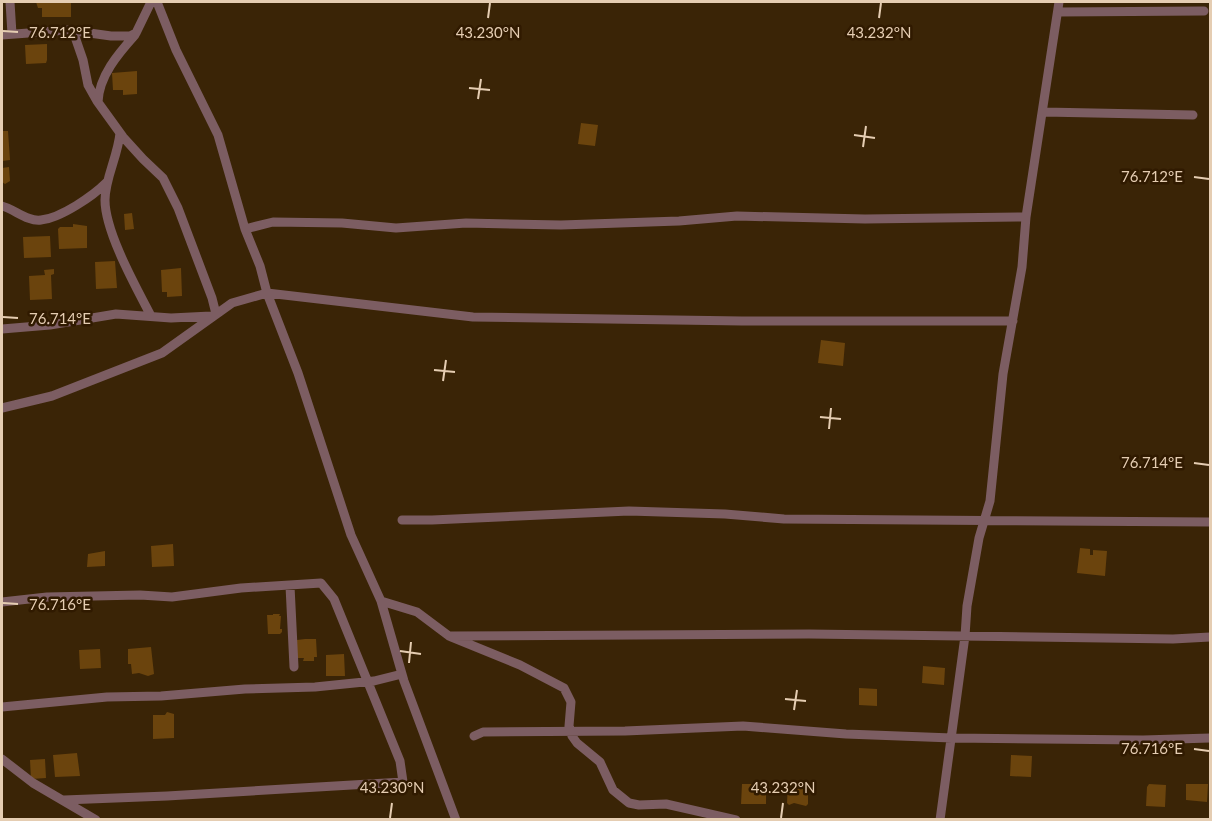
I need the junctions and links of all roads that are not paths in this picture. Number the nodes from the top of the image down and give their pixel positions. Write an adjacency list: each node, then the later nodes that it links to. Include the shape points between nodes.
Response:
1 (10, 2): 8 (street)
2 (151, 2): 7 (street)
3 (157, 2): 17 (street, via 218,135)
4 (1058, 7): 5 (street); 11 (street)
5 (1204, 11)
6 (73, 31): 7 (street, via 111,36); 8 (street); 10 (street, via 88,85)
7 (136, 33): 10 (street, via 101,82)
8 (12, 34): 9 (street)
9 (2, 35)
10 (98, 102): 13 (street)
11 (1044, 112): 12 (street); 16 (street)
12 (1193, 115)
13 (120, 133): 14 (street); 19 (street, via 163,177 212,298)
14 (107, 182): 15 (street, via 93,196 41,221); 20 (street, via 105,202 110,229)
15 (2, 206)
16 (1026, 217): 17 (street, via 737,216 396,228 273,222); 21 (street)
17 (245, 229): 18 (street)
18 (267, 293): 19 (street, via 232,303); 21 (street, via 473,317); 28 (street, via 298,373 351,535)
19 (215, 315): 20 (street); 23 (street, via 162,353 52,396)
20 (151, 316): 22 (street, via 116,314)
21 (1013, 321): 25 (street)
22 (2, 329)
23 (2, 408)
24 (402, 520): 25 (street, via 629,511 784,519)
25 (985, 521): 26 (street); 31 (street, via 967,606)
26 (1210, 522)
27 (290, 586): 29 (street, via 171,597 47,597); 33 (street); 35 (street, via 321,583 334,599)
28 (381, 601): 30 (street, via 417,612); 34 (street)
29 (2, 602)
30 (449, 636): 31 (street); 37 (street, via 564,688 572,702)
31 (965, 636): 32 (street); 39 (street)
32 (1210, 637)
33 (294, 667)
34 (402, 674): 35 (street); 44 (street)
35 (368, 682): 36 (street); 42 (street, via 400,761 403,782)
36 (2, 707)
37 (571, 732): 38 (street, via 483,732); 39 (street, via 743,726); 45 (street, via 577,743 600,762 613,790 629,802 666,804)
38 (474, 736)
39 (952, 738): 40 (street); 46 (street)
40 (1210, 738)
41 (2, 759): 42 (street)
42 (64, 800): 43 (street)
43 (96, 819)
44 (456, 819)
45 (736, 819)
46 (940, 819)

